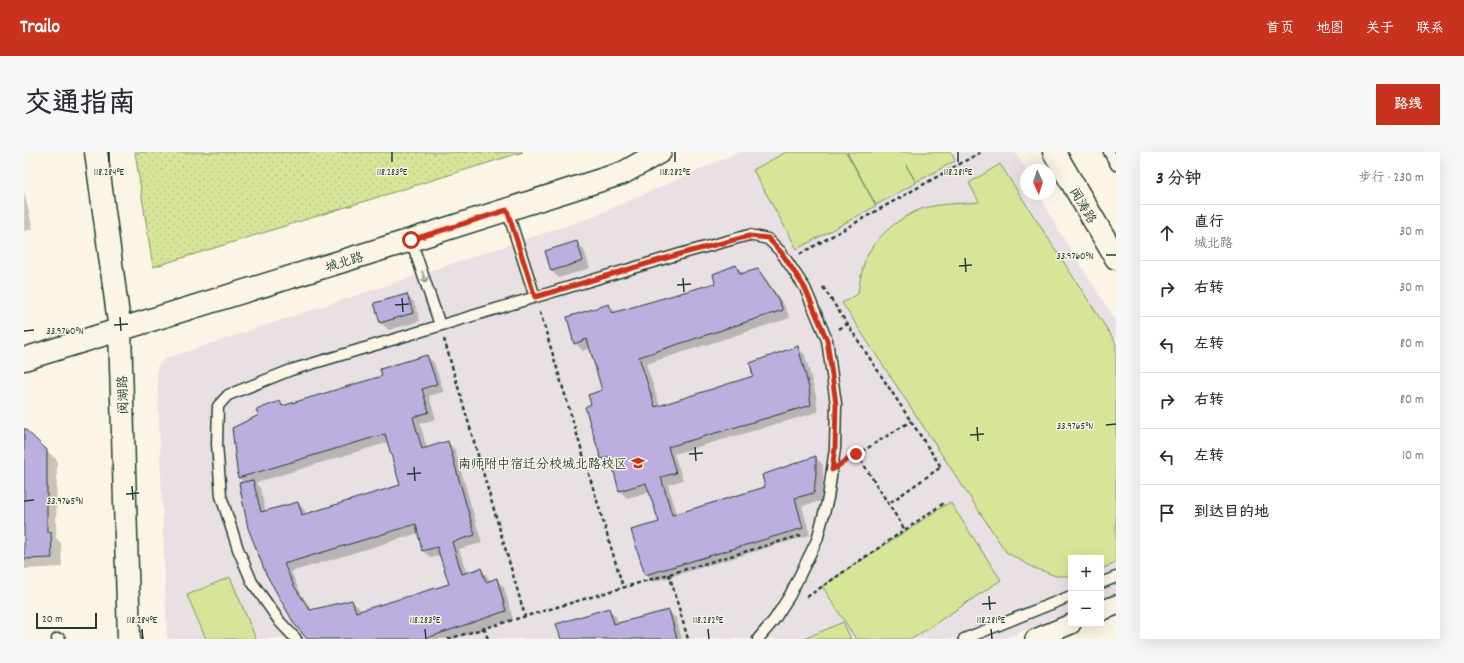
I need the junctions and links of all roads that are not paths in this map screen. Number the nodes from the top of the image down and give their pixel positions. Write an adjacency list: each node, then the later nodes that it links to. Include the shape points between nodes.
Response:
1 (96, 152): 11 (street, 阅湖路)
2 (660, 152): 6 (street, 城北路, via 623,173)
3 (1054, 152): 8 (street, 闻涛路)
4 (1109, 152): 5 (lane)
5 (1116, 166)
6 (507, 210): 7 (street, 城北路); 9 (lane)
7 (411, 240): 10 (lane, one-way to 10); 11 (street, 城北路)
8 (1116, 258)
9 (535, 297): 10 (lane); 23 (lane, via 749,236 768,238 781,252 805,288 827,340 836,404 835,448 828,498 817,540 790,595)
10 (440, 325): 22 (lane, via 291,370 228,395 218,406 216,444 221,496 238,549 252,582 280,622)
11 (120, 330): 12 (street, 城北路); 21 (street, 阅湖路)
12 (24, 359)
13 (1116, 577): 14 (lane)
14 (1104, 582)
15 (1068, 597): 24 (lane)
16 (1116, 605): 17 (street)
17 (1104, 610)
18 (1068, 625): 25 (street)
19 (57, 639): 20 (lane)
20 (60, 639)
21 (129, 639)
22 (296, 639)
23 (758, 639)
24 (964, 639)
25 (1035, 639)

